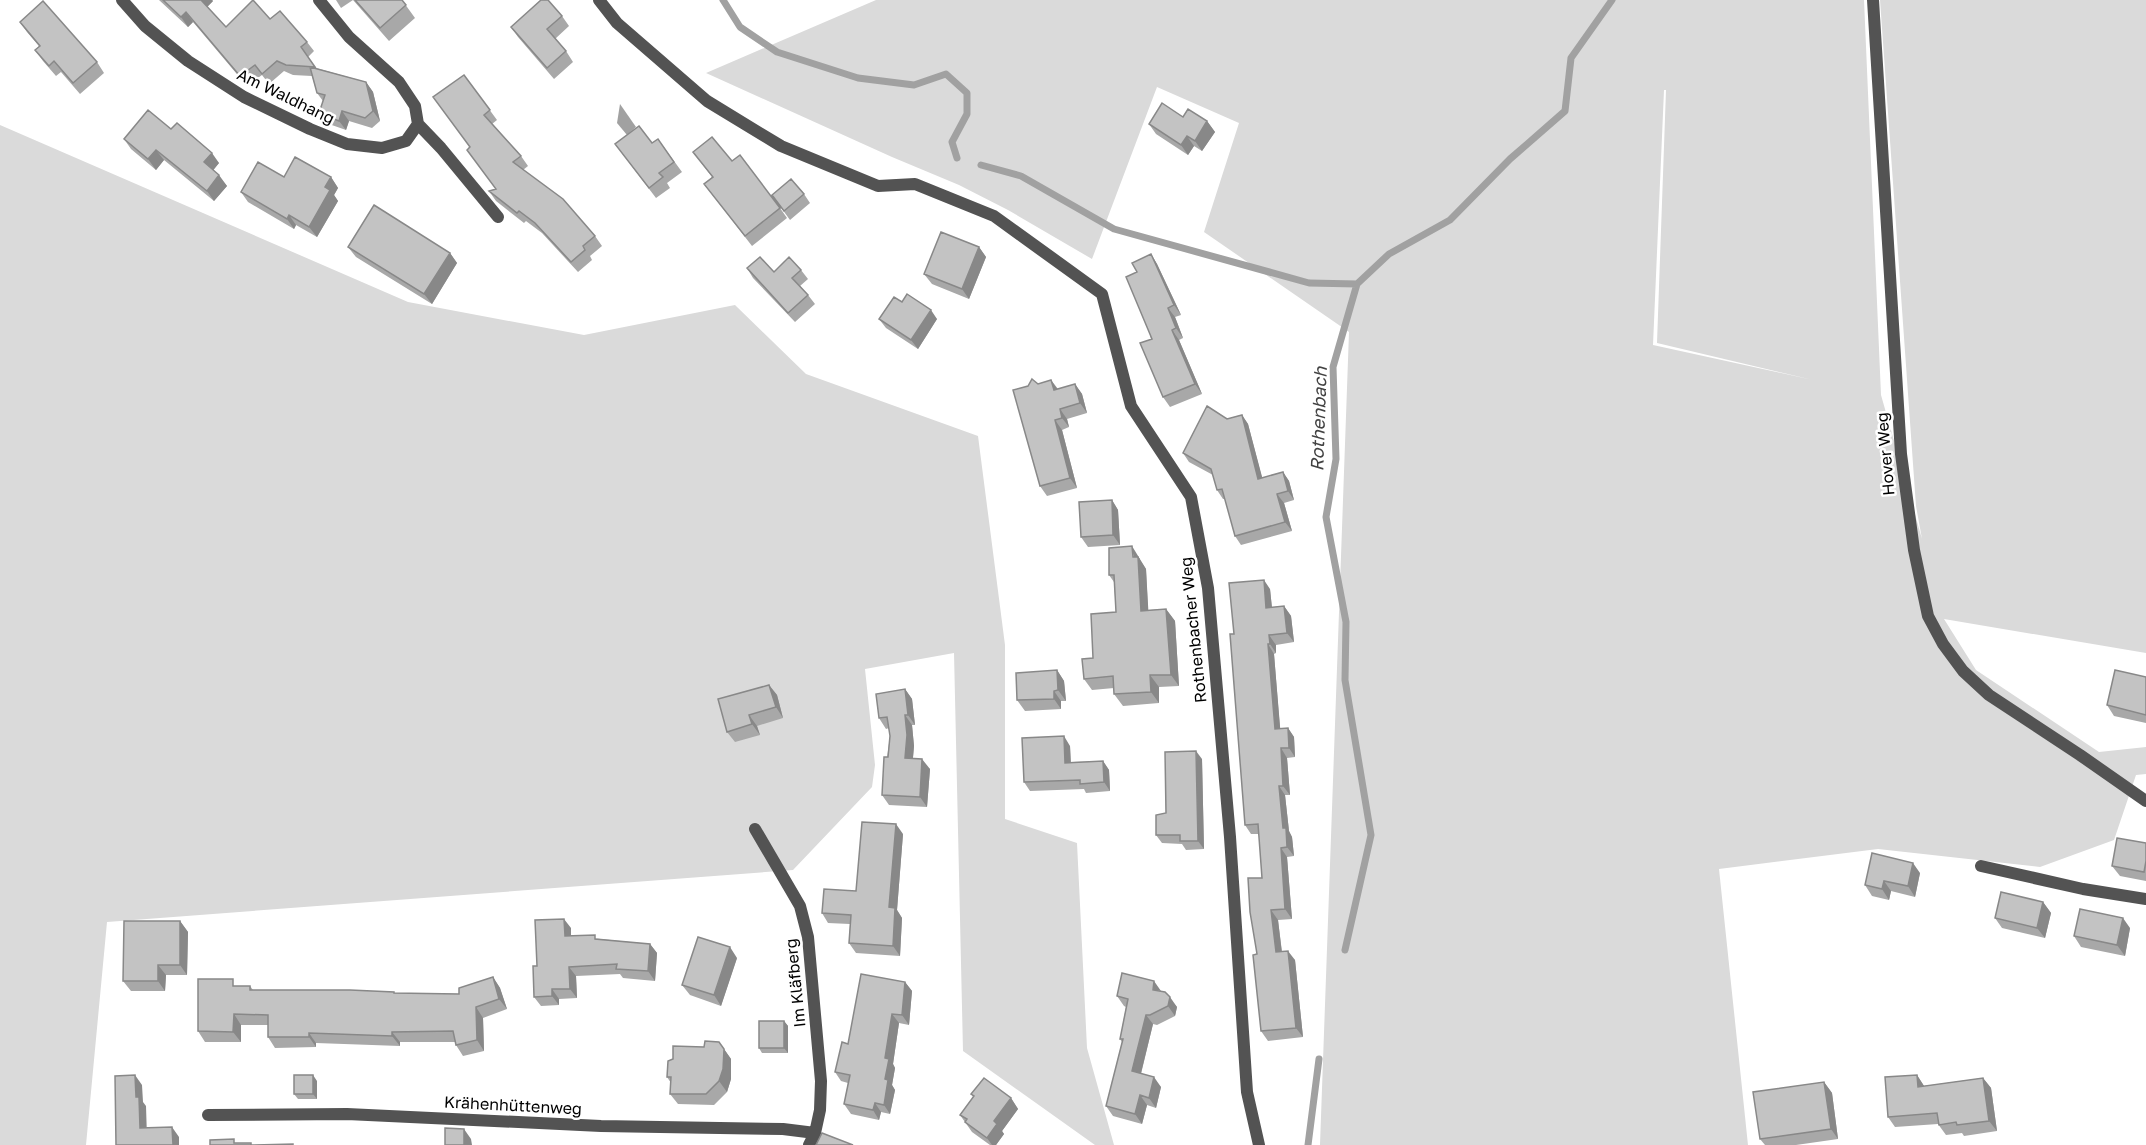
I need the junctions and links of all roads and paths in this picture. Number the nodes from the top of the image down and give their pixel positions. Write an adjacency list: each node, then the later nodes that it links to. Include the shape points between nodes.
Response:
1 (122, 0): 5 (street, Am Waldhang, via 145,26 188,61 243,97 310,129 347,144 382,148 406,141)
2 (319, 0): 5 (street, via 349,37 399,82 415,106)
3 (599, 0): 14 (street, Rothenbacher Weg, via 617,23 707,101 781,146 878,186 915,184 994,216 1102,294 1131,406 1191,497 1208,588 1247,1092)
4 (1874, 0): 7 (street, Hover Weg, via 1901,454 1928,616 1963,672 1989,695)
5 (418, 124): 6 (street)
6 (498, 217)
7 (2145, 799)
8 (755, 829): 12 (street, Im Kläfberg, via 801,906 808,937 821,1081)
9 (1982, 866): 10 (street)
10 (2146, 899)
11 (208, 1115): 12 (street, Krähenhüttenweg, via 347,1114)
12 (815, 1133): 13 (street, Im Kläfberg)
13 (809, 1145)
14 (1259, 1145)

